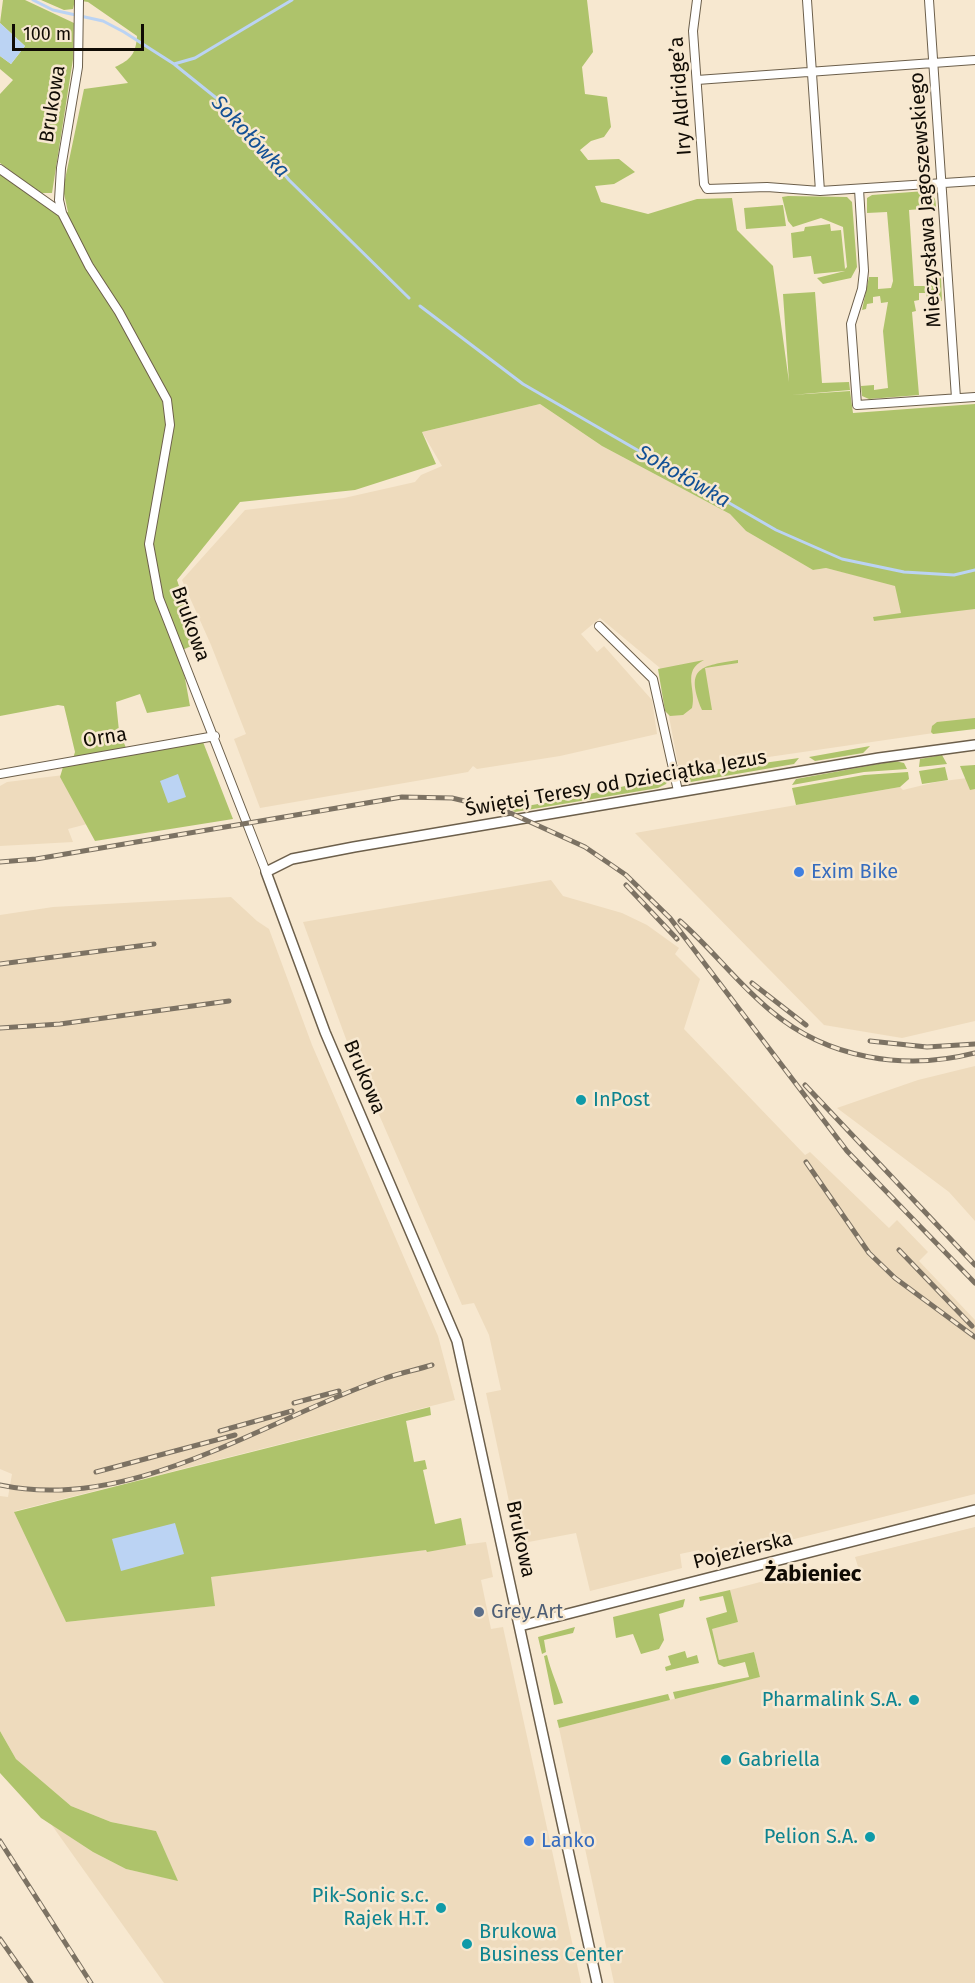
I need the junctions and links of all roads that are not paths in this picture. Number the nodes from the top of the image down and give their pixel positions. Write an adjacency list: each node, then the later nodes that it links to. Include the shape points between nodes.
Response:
1 (697, 0): 8 (street, Iry Aldridge’a, via 693,24)
2 (807, 0): 7 (street)
3 (928, 0): 6 (street, Mieczysława Jagoszewskiego)
4 (79, 3): 14 (street, Brukowa, via 78,67 59,184)
5 (975, 60): 6 (street)
6 (933, 63): 7 (street); 11 (street, Mieczysława Jagoszewskiego)
7 (812, 72): 8 (street); 13 (street)
8 (697, 80): 13 (street, Iry Aldridge’a, via 707,189 767,187)
9 (0, 169): 14 (street, Brukowa)
10 (975, 181): 11 (street)
11 (940, 184): 12 (street); 16 (street, Mieczysława Jagoszewskiego)
12 (859, 189): 13 (street); 16 (street, via 864,271 851,324 857,405)
13 (820, 191)
14 (62, 213): 18 (street, Brukowa, via 169,407 170,424 149,544 159,598)
15 (975, 397): 16 (street)
16 (956, 398)
17 (599, 626): 21 (street, via 648,674 656,687)
18 (215, 736): 20 (street, Orna); 22 (street, Brukowa)
19 (975, 744): 21 (street, Świętej Teresy od Dzieciątka Jezus)
20 (0, 774)
21 (678, 792): 22 (street, Świętej Teresy od Dzieciątka Jezus, via 310,855)
22 (266, 872): 24 (street, Brukowa, via 326,1032 457,1341)
23 (975, 1510): 24 (street, Pojezierska)
24 (520, 1626): 25 (street, Brukowa)
25 (597, 1983)

